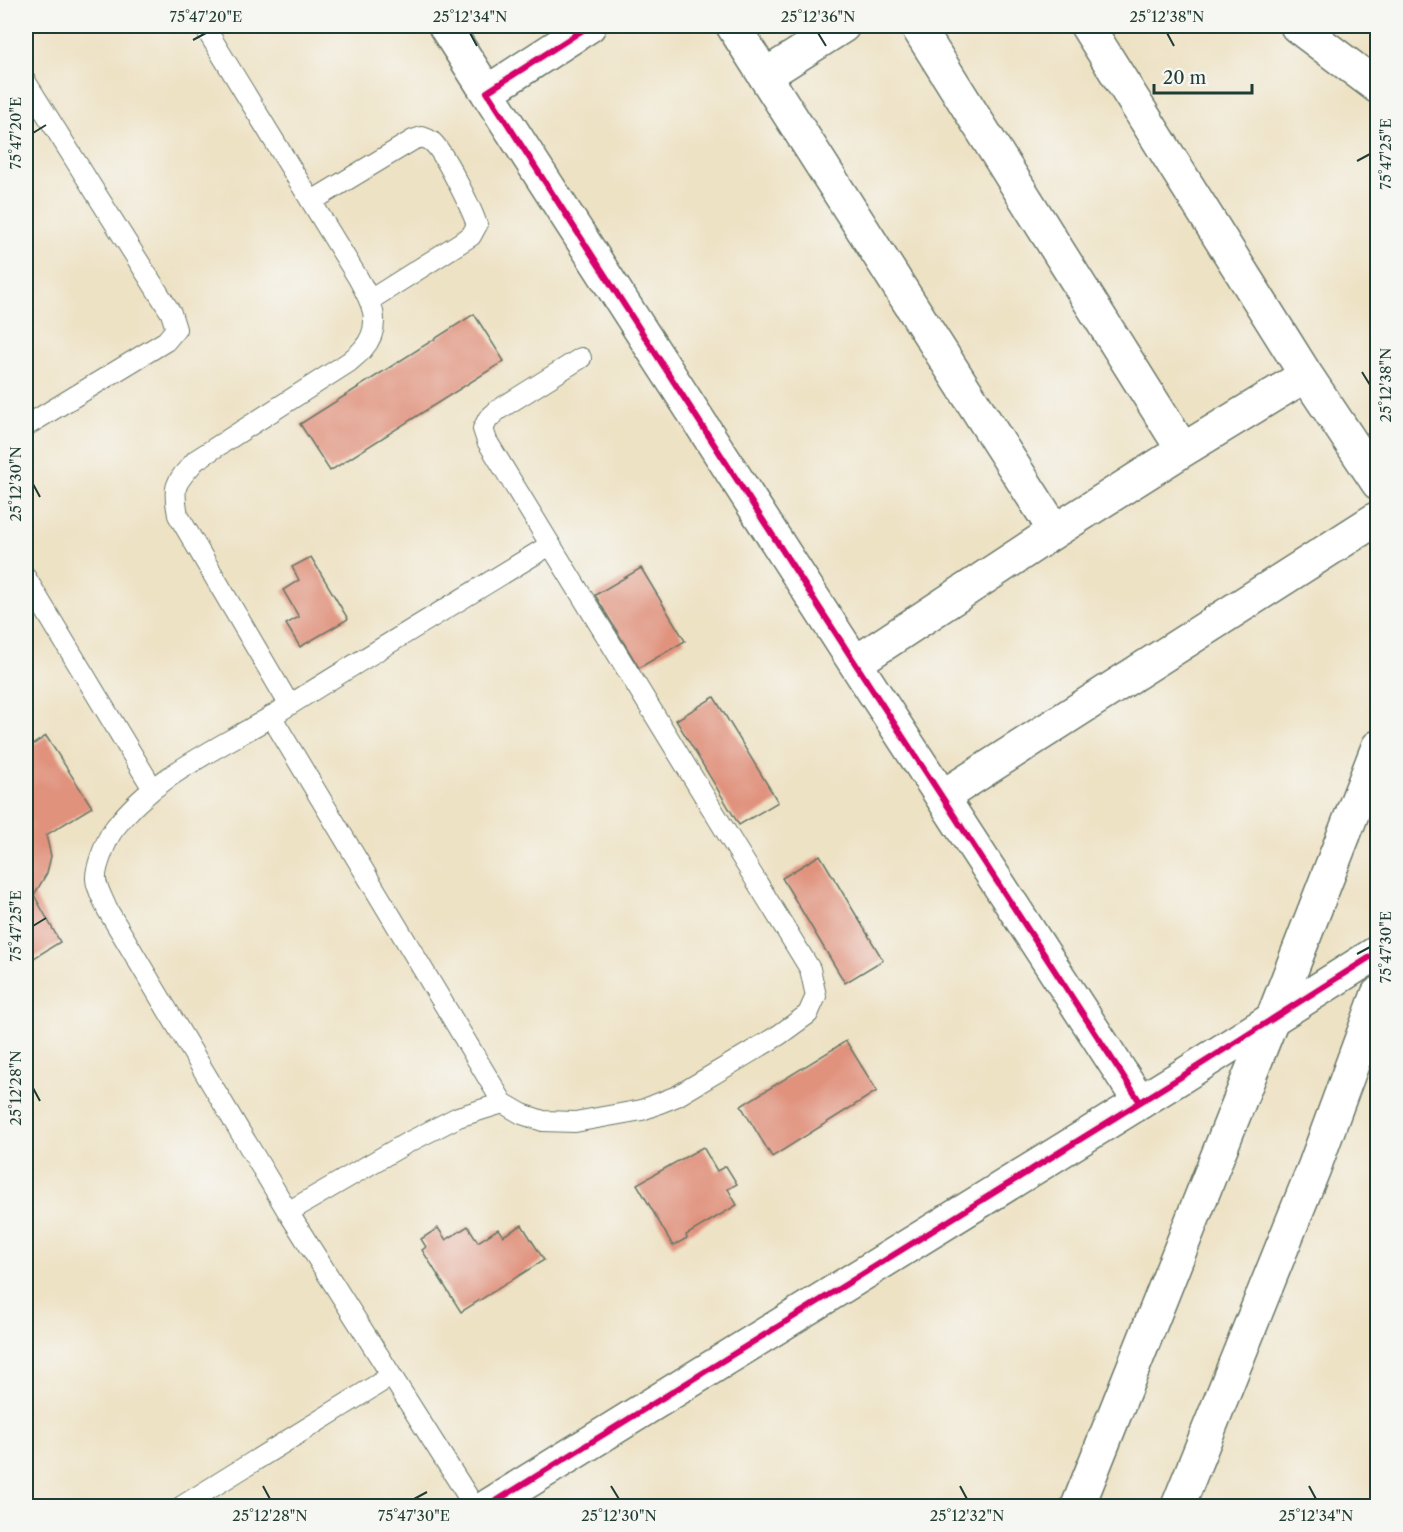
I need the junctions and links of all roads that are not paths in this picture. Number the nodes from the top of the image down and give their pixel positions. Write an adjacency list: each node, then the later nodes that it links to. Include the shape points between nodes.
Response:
1 (204, 26): 13 (lane)
2 (445, 26): 12 (street)
3 (589, 26): 12 (street)
4 (733, 26): 9 (street)
5 (843, 26): 9 (street)
6 (917, 26): 18 (street)
7 (1087, 26): 16 (street)
8 (1297, 26): 11 (street)
9 (766, 75): 21 (street)
10 (26, 82): 17 (lane, via 171,313 176,330 166,341)
11 (1377, 87)
12 (487, 92): 24 (street)
13 (312, 201): 14 (lane); 14 (lane, via 413,140 422,137 432,141 442,154 477,225 471,236)
14 (370, 300): 25 (lane, via 374,316 372,333 364,349 196,460 177,481 174,496 178,515)
15 (581, 358): 22 (lane, via 498,410 483,429)
16 (1306, 375): 18 (street); 19 (street)
17 (26, 426)
18 (1183, 450): 21 (street)
19 (1377, 483)
20 (1377, 518): 29 (street)
21 (1056, 531): 24 (street)
22 (550, 545): 25 (lane); 34 (lane, via 810,969 816,996 808,1014 779,1035 677,1096 642,1110 575,1122 543,1121)
23 (26, 578): 28 (lane)
24 (855, 663): 29 (street)
25 (289, 704): 26 (lane)
26 (271, 716): 28 (lane); 34 (lane)
27 (1377, 747): 32 (street)
28 (153, 789): 35 (lane, via 113,830 96,880 107,909)
29 (942, 797): 33 (street)
30 (1377, 952): 32 (street)
31 (1377, 994): 41 (street, via 1314,1168)
32 (1273, 1017): 33 (street); 40 (street)
33 (1140, 1102): 37 (street)
34 (503, 1103): 35 (lane, via 447,1122)
35 (288, 1212): 36 (lane)
36 (391, 1376): 38 (lane); 39 (lane)
37 (504, 1502)
38 (182, 1506)
39 (474, 1506)
40 (1078, 1506)
41 (1178, 1506)

